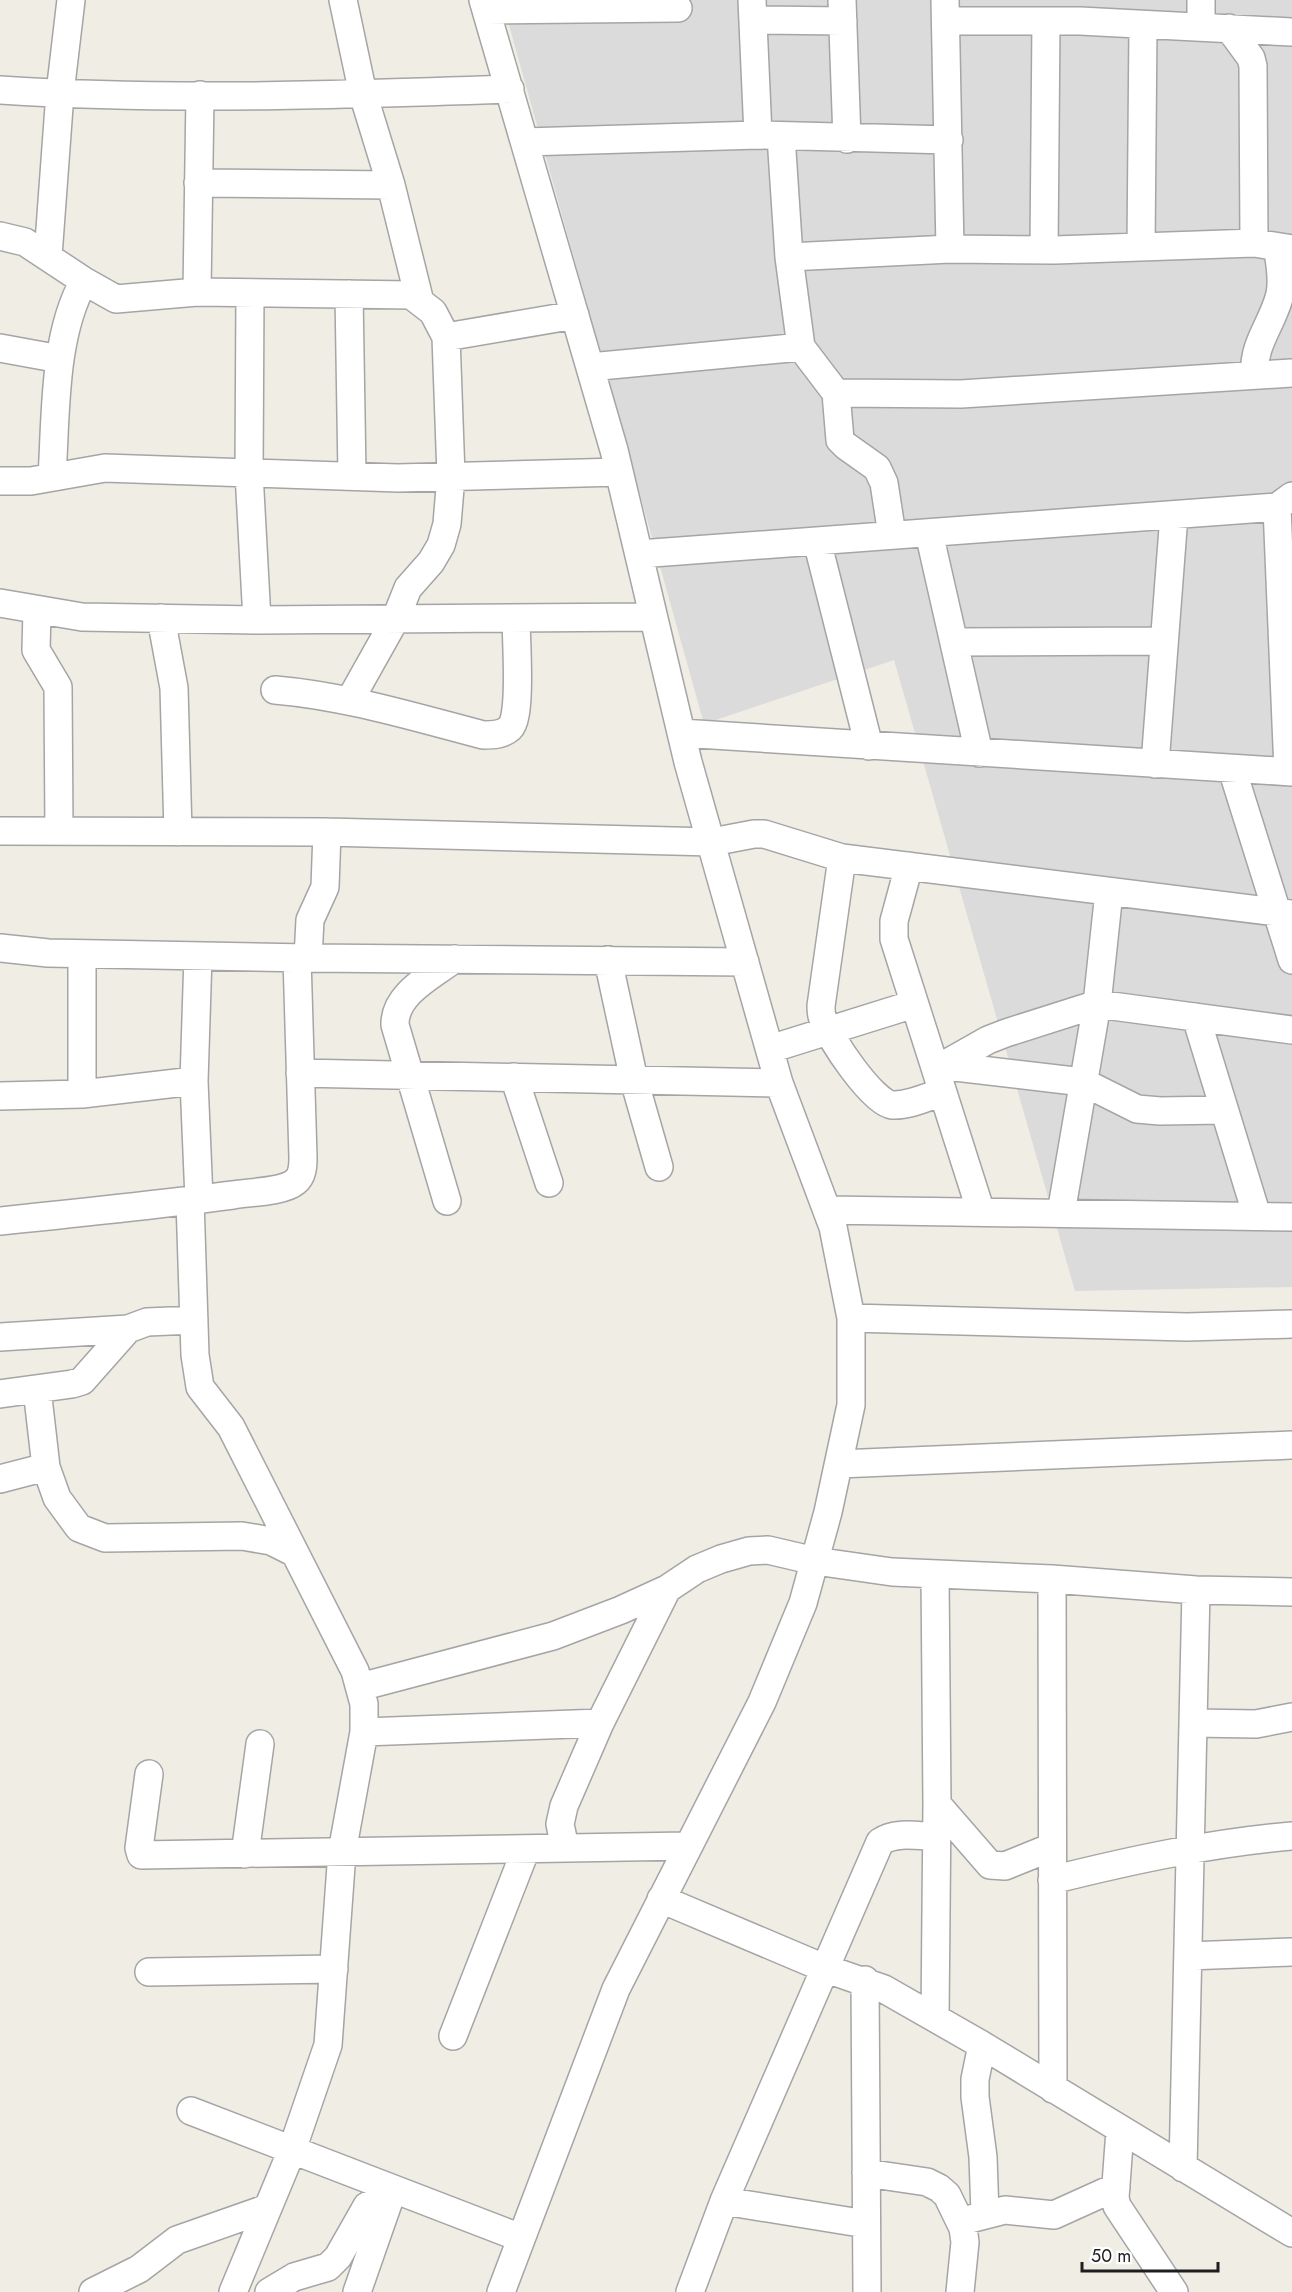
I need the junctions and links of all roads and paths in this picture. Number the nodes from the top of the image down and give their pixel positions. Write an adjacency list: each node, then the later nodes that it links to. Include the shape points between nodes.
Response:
1 (71, 0): 16 (street)
2 (343, 0): 17 (street)
3 (485, 5): 4 (street); 14 (street)
4 (678, 8)
5 (753, 10): 6 (street); 19 (street)
6 (843, 10): 20 (street)
7 (946, 11): 10 (street); 21 (street)
8 (1080, 11): 10 (street); 11 (street)
9 (1201, 13): 11 (street); 12 (street)
10 (1046, 21): 29 (street)
11 (1143, 26): 27 (street)
12 (1229, 28): 13 (street); 26 (street, via 1253,66)
13 (1292, 32)
14 (510, 89): 17 (street); 22 (street)
15 (0, 90): 16 (street)
16 (60, 93): 18 (street); 30 (street)
17 (363, 94): 18 (street); 24 (street)
18 (200, 95): 23 (street)
19 (769, 135): 20 (street); 22 (street); 31 (street)
20 (847, 139): 21 (street)
21 (949, 140): 28 (street)
22 (525, 142): 37 (street)
23 (198, 183): 24 (street); 33 (street)
24 (391, 185): 36 (street)
25 (0, 236): 30 (street, via 25,242)
26 (1274, 246): 27 (street); 44 (street, via 1281,273 1280,292 1255,353)
27 (1141, 247): 29 (street)
28 (950, 249): 29 (street); 31 (street)
29 (1044, 249)
30 (48, 256): 32 (street)
31 (789, 257): 39 (street)
32 (84, 281): 33 (street, via 116,298); 41 (street, via 68,321)
33 (197, 292): 34 (street)
34 (250, 293): 35 (street); 47 (street)
35 (349, 294): 36 (street, via 411,295); 48 (street)
36 (420, 302): 38 (street, via 433,312)
37 (575, 315): 38 (street); 42 (street)
38 (446, 337): 49 (street)
39 (801, 347): 42 (street); 45 (street)
40 (0, 348): 41 (street)
41 (60, 360): 50 (street)
42 (590, 367): 46 (street)
43 (1292, 373): 44 (street)
44 (1255, 375): 45 (street, via 962,394)
45 (836, 393): 55 (street, via 840,440 877,468 884,483)
46 (619, 472): 49 (street); 57 (street)
47 (249, 473): 48 (street); 50 (street, via 105,468); 64 (street)
48 (352, 476): 49 (street)
49 (451, 476): 62 (street, via 441,545 408,588)
50 (52, 477): 51 (street)
51 (0, 481)
52 (1284, 502): 53 (street); 74 (street)
53 (1174, 515): 54 (street); 65 (street)
54 (929, 533): 55 (street); 66 (street)
55 (892, 535): 56 (street)
56 (817, 541): 57 (street); 70 (street)
57 (639, 554): 60 (street)
58 (0, 603): 59 (street)
59 (37, 610): 61 (street, via 82,617); 76 (street, via 36,650 58,687)
60 (653, 617): 63 (street); 69 (street)
61 (160, 618): 64 (street); 77 (street, via 174,688)
62 (396, 618): 63 (street); 64 (street); 68 (street)
63 (516, 618): 68 (street, via 517,710 511,727 503,733 483,735)
64 (257, 620)
65 (1164, 641): 66 (street); 72 (street)
66 (954, 642): 71 (street)
67 (275, 690): 68 (street)
68 (350, 700)
69 (681, 733): 70 (street); 79 (street)
70 (869, 746): 71 (street)
71 (979, 753): 72 (street)
72 (1155, 764): 73 (street)
73 (1232, 769): 74 (street); 83 (street)
74 (1290, 772)
75 (0, 831): 76 (street)
76 (59, 831): 77 (street)
77 (178, 832): 78 (street)
78 (327, 832): 79 (street); 87 (street, via 325,887 310,920)
79 (712, 842): 80 (street, via 764,834); 91 (street)
80 (842, 858): 81 (street); 96 (street, via 821,1006)
81 (909, 866): 82 (street); 92 (street, via 894,921 894,939)
82 (1109, 891): 83 (street); 93 (street)
83 (1284, 913): 90 (street)
84 (0, 948): 85 (street)
85 (82, 954): 86 (street); 106 (street)
86 (198, 956): 87 (street); 103 (street)
87 (302, 958): 88 (street); 98 (street)
88 (454, 959): 89 (street); 100 (street, via 404,997 397,1007 395,1025)
89 (608, 960): 91 (street); 102 (street)
90 (1292, 960)
91 (745, 962): 97 (street)
92 (914, 1004): 96 (street); 99 (street)
93 (1097, 1004): 94 (street); 99 (street, via 988,1040); 104 (street)
94 (1196, 1017): 95 (street); 108 (street)
95 (1292, 1030)
96 (828, 1031): 97 (street); 99 (street, via 867,1087 891,1105 909,1103)
97 (770, 1049): 105 (street)
98 (300, 1074): 100 (street); 111 (street, via 300,1178 280,1188)
99 (939, 1074): 104 (street); 114 (street)
100 (410, 1076): 101 (street); 112 (street)
101 (514, 1077): 102 (street); 110 (street)
102 (634, 1080): 105 (street); 109 (street)
103 (194, 1081): 106 (street); 111 (street)
104 (1083, 1082): 108 (street, via 1137,1109); 115 (street)
105 (779, 1083): 113 (street)
106 (82, 1094): 107 (street)
107 (0, 1096)
108 (1224, 1110): 116 (street)
109 (659, 1167)
110 (549, 1183)
111 (194, 1200): 118 (street); 120 (street)
112 (447, 1201)
113 (827, 1210): 114 (street); 119 (street)
114 (981, 1212): 115 (street)
115 (1061, 1213): 116 (street)
116 (1257, 1216): 117 (street)
117 (1292, 1217)
118 (0, 1221)
119 (851, 1318): 121 (street, via 1186,1327); 127 (street, via 851,1405)
120 (194, 1320): 122 (street, via 147,1322); 130 (street, via 200,1388 231,1427)
121 (1292, 1324)
122 (128, 1329): 123 (street); 124 (street, via 82,1381)
123 (0, 1337)
124 (37, 1389): 125 (street); 128 (street)
125 (0, 1394)
126 (1292, 1444): 127 (street)
127 (839, 1464): 131 (street)
128 (46, 1467): 129 (street); 130 (street, via 57,1498 69,1516 91,1534 105,1538 242,1536 271,1541)
129 (0, 1479)
130 (293, 1552): 137 (street)
131 (815, 1561): 132 (street); 134 (street, via 768,1550 749,1551 697,1569); 147 (street, via 803,1603 762,1702)
132 (935, 1575): 133 (street); 144 (street)
133 (1052, 1579): 135 (street); 148 (street)
134 (667, 1589): 137 (street, via 553,1636); 139 (street)
135 (1196, 1590): 136 (street); 140 (street)
136 (1292, 1592)
137 (360, 1686): 141 (street)
138 (1292, 1717): 140 (street, via 1256,1724)
139 (600, 1723): 141 (street); 149 (street, via 561,1815)
140 (1193, 1723): 151 (street)
141 (364, 1732): 152 (street)
142 (260, 1743): 153 (street)
143 (149, 1774): 153 (street, via 141,1855)
144 (937, 1804): 145 (street); 148 (street, via 990,1865 1005,1866)
145 (937, 1837): 158 (street, via 899,1835 880,1842); 162 (street)
146 (1289, 1842): 151 (street, via 1252,1839)
147 (687, 1846): 149 (street); 155 (street)
148 (1052, 1847): 154 (street)
149 (565, 1848): 150 (street)
150 (526, 1849): 152 (street); 163 (street)
151 (1190, 1849): 154 (street); 157 (street)
152 (342, 1852): 153 (street); 159 (street)
153 (245, 1854)
154 (1052, 1880): 165 (street)
155 (661, 1899): 158 (street); 178 (street, via 616,1989)
156 (1292, 1952): 157 (street)
157 (1188, 1956): 169 (street)
158 (824, 1968): 161 (street); 173 (street)
159 (334, 1969): 160 (street); 168 (street, via 328,2045)
160 (149, 1972)
161 (865, 1980): 162 (street); 170 (street)
162 (935, 2018): 164 (street)
163 (453, 2036)
164 (982, 2045): 165 (street); 175 (street, via 975,2097 983,2157)
165 (1053, 2089): 167 (street)
166 (191, 2111): 168 (street)
167 (1120, 2130): 169 (street); 171 (street)
168 (292, 2150): 172 (street); 174 (street)
169 (1183, 2168): 177 (street)
170 (866, 2173): 175 (street, via 927,2182 947,2194); 176 (street)
171 (1116, 2187): 175 (street, via 1054,2216 1005,2210); 187 (street, via 1117,2206)
172 (391, 2193): 178 (street); 181 (street, via 367,2206 338,2257 328,2267 294,2277); 182 (street)
173 (724, 2201): 176 (street); 184 (street)
174 (268, 2208): 179 (street, via 177,2240 139,2270); 180 (street)
175 (972, 2218): 186 (street, via 965,2242)
176 (867, 2224): 185 (street)
177 (1292, 2233)
178 (521, 2238): 183 (street)
179 (93, 2292)
180 (233, 2292)
181 (269, 2292)
182 (357, 2292)
183 (501, 2292)
184 (690, 2292)
185 (867, 2292)
186 (960, 2292)
187 (1174, 2292)

